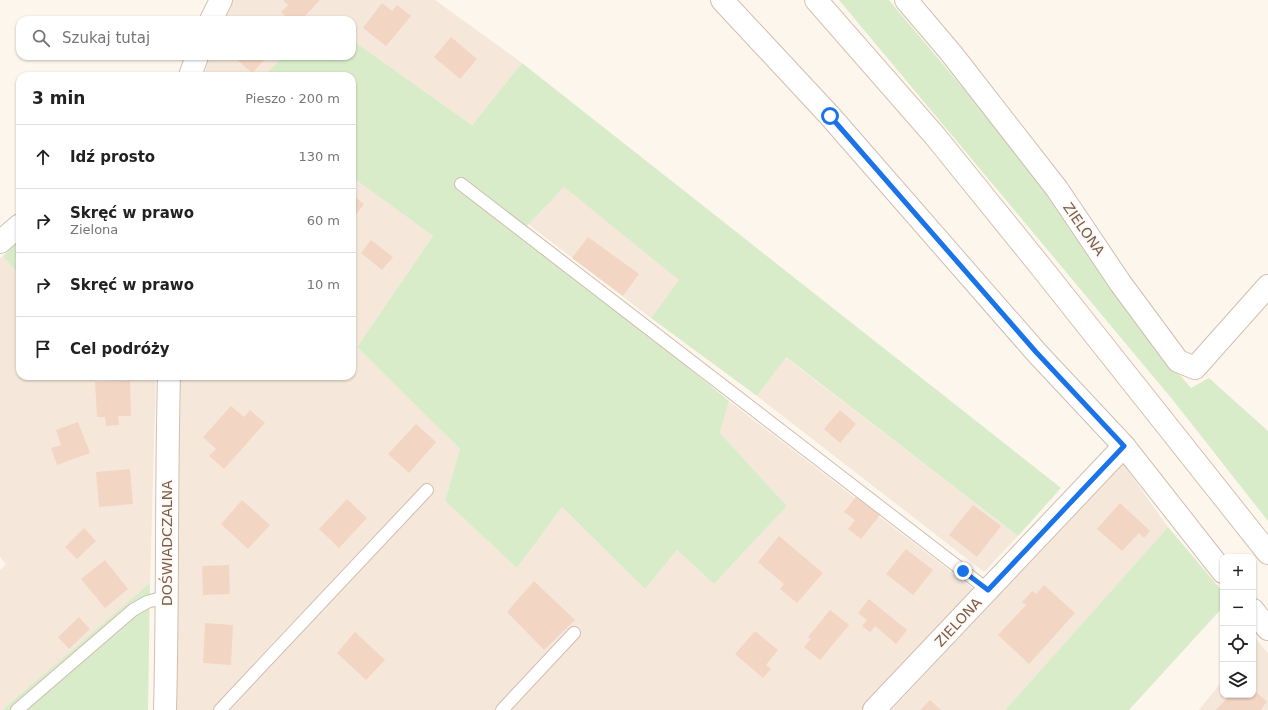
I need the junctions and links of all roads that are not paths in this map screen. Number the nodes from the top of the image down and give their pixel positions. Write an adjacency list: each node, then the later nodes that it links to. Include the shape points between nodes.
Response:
1 (221, 0): 5 (street)
2 (722, 0): 13 (street, via 830,116 1036,352)
3 (816, 0): 15 (street, via 940,142)
4 (906, 0): 11 (street, ZIELONA, via 952,53 1057,189 1121,284 1178,361 1195,368)
5 (214, 16)
6 (196, 60): 7 (street)
7 (191, 72)
8 (461, 184): 17 (lane)
9 (16, 228): 10 (street)
10 (0, 242)
11 (1268, 286)
12 (169, 380): 18 (street, DOŚWIADCZALNA, via 166,491)
13 (1124, 446): 16 (street); 17 (street, ZIELONA)
14 (427, 490): 24 (lane)
15 (1268, 553)
16 (1220, 568)
17 (988, 590): 26 (street, ZIELONA)
18 (168, 596): 22 (lane, via 147,602 133,610); 23 (street, DOŚWIADCZALNA)
19 (1256, 614): 20 (street)
20 (1268, 629)
21 (574, 633): 25 (lane)
22 (17, 710)
23 (165, 710)
24 (220, 710)
25 (502, 710)
26 (874, 710)

